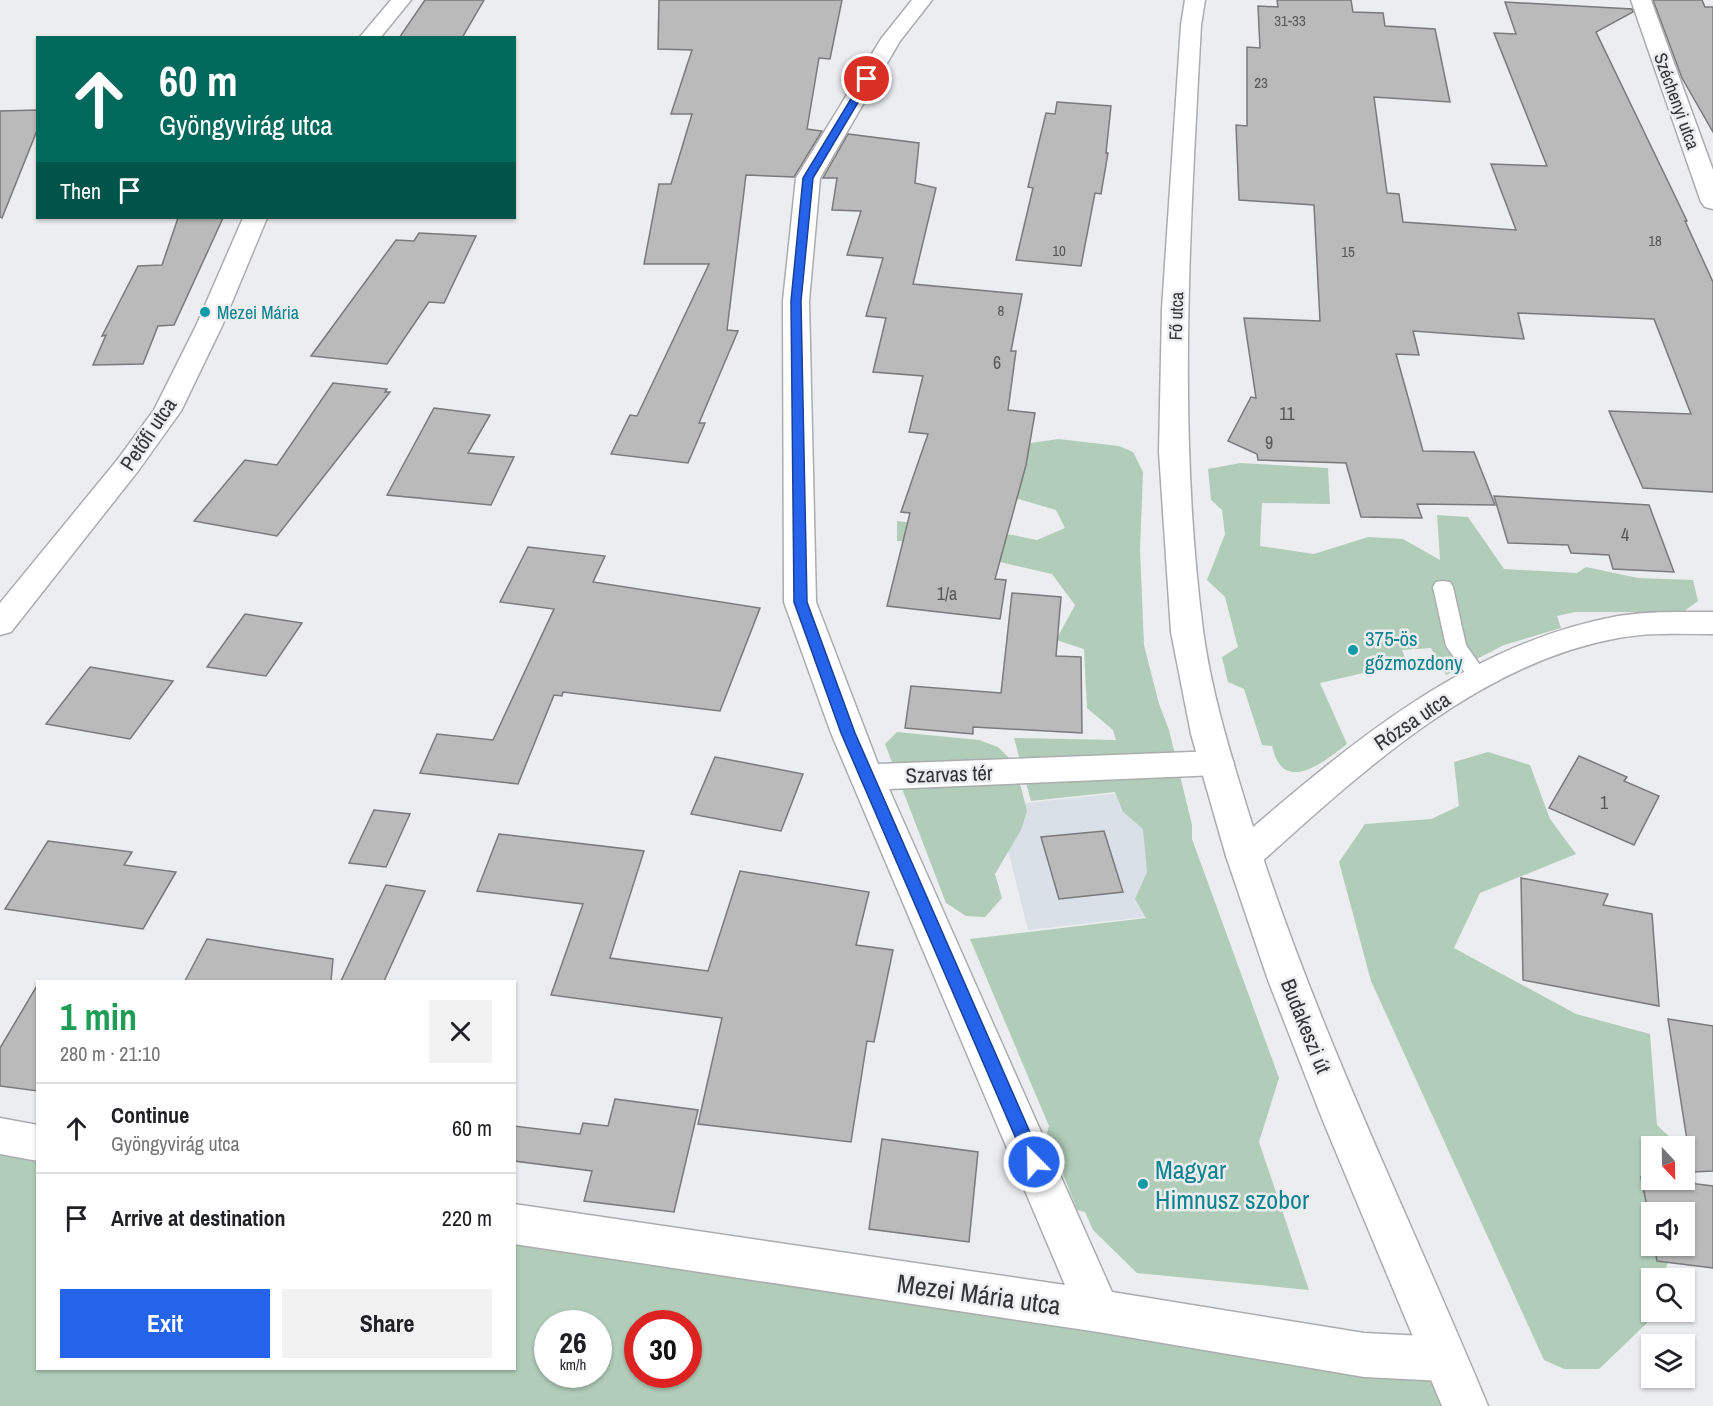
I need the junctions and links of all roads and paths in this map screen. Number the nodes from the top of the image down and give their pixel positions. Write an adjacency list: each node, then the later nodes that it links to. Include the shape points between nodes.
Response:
1 (400, 0): 5 (street)
2 (922, 0): 14 (street, via 891,39 808,178 796,301 800,602)
3 (1195, 0): 11 (street, Fő utca, via 1175,309 1173,452)
4 (1641, 0): 6 (street, Széchenyi utca)
5 (371, 36)
6 (1713, 202)
7 (255, 219): 10 (street, Petőfi utca, via 167,411)
8 (1443, 587): 12 (lane, via 1456,646)
9 (1713, 623): 12 (street, Rózsa utca, via 1617,627 1560,641)
10 (0, 624)
11 (1187, 632): 13 (street, Budakeszi út)
12 (1479, 678): 15 (street, Rózsa utca, via 1356,760)
13 (1217, 763): 14 (street, Szarvas tér); 15 (street, Budakeszi út)
14 (867, 777): 19 (street, Szarvas tér)
15 (1244, 856): 20 (street, Budakeszi út, via 1287,980)
16 (0, 1136): 17 (street)
17 (36, 1143)
18 (516, 1224): 19 (street, Mezei Mária utca)
19 (1098, 1311): 20 (street, Mezei Mária utca, via 1364,1355)
20 (1444, 1359): 21 (street, Budakeszi út)
21 (1465, 1406)

